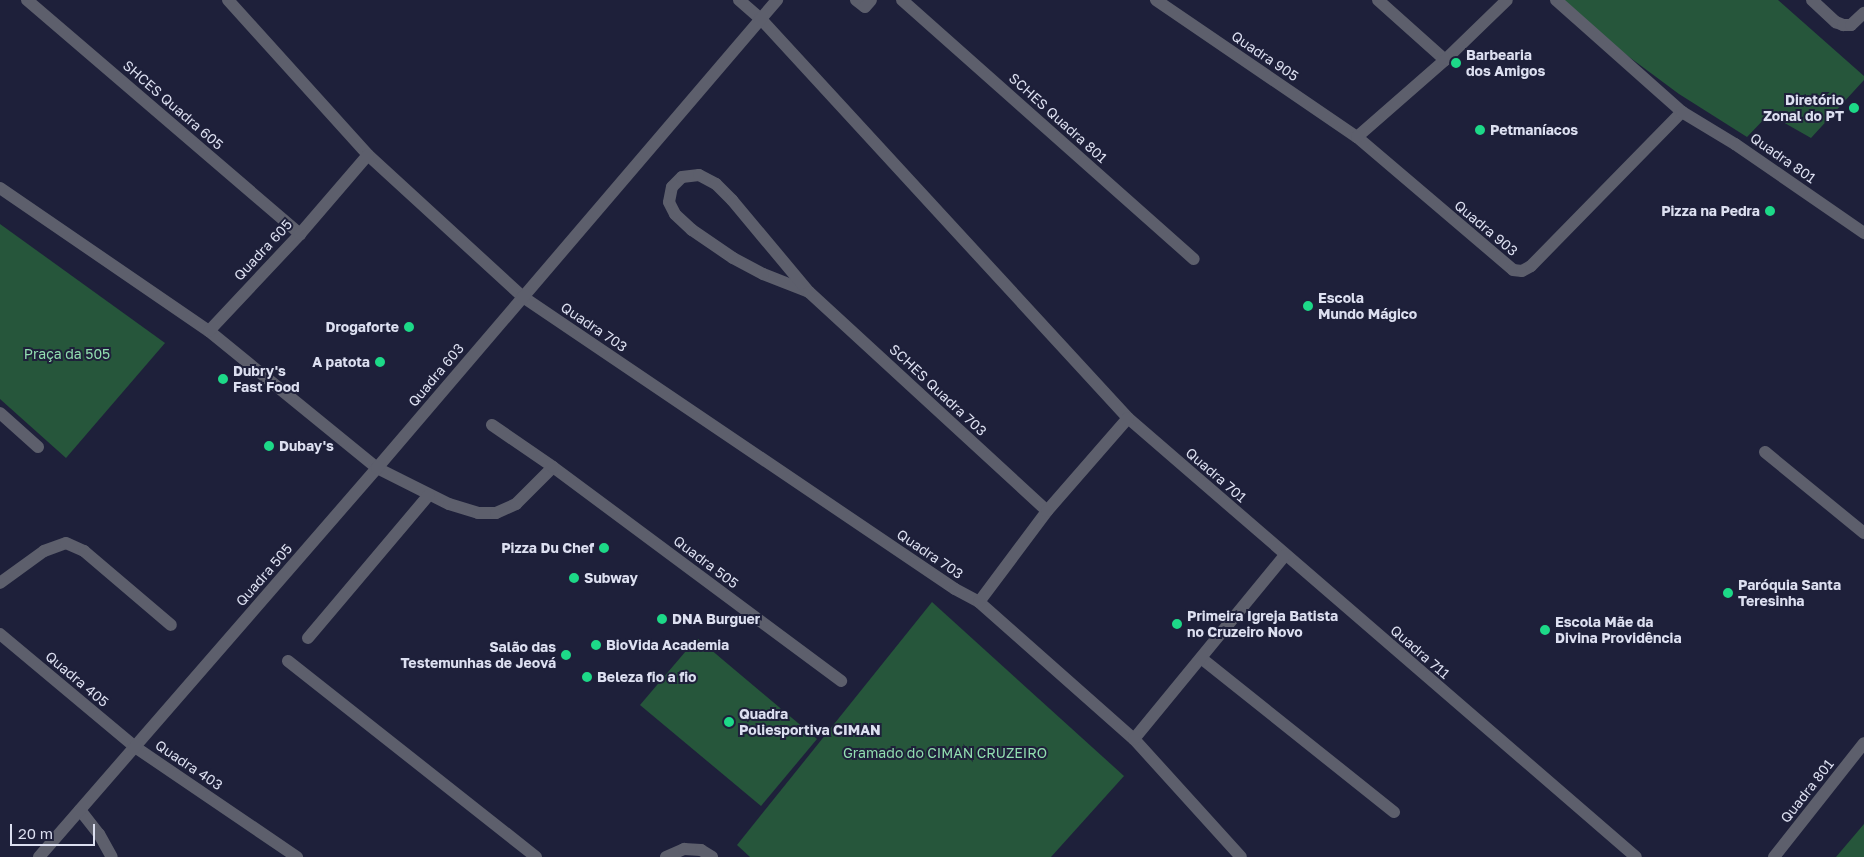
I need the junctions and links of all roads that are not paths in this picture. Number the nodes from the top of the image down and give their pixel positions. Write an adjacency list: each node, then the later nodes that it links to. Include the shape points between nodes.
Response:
1 (27, 0): 21 (street, SHCES Quadra 605)
2 (228, 0): 18 (street)
3 (740, 0): 14 (street)
4 (777, 0): 14 (street)
5 (856, 0): 6 (street, via 865,7)
6 (871, 0)
7 (902, 0): 22 (street, SCHES Quadra 801)
8 (1156, 0): 17 (street, Quadra 905)
9 (1378, 0): 15 (street)
10 (1507, 0): 15 (street)
11 (1556, 0): 16 (street)
12 (1812, 0): 13 (street, via 1843,25 1851,25)
13 (1864, 14)
14 (760, 18): 24 (street); 27 (street)
15 (1445, 60): 17 (street)
16 (1682, 112): 17 (street, Quadra 903, via 1531,266 1522,271 1506,265); 20 (street, Quadra 801, via 1735,144)
17 (1357, 137)
18 (368, 155): 21 (street, Quadra 605); 24 (street)
19 (0, 188): 25 (street)
20 (1864, 233)
21 (300, 234): 25 (street, Quadra 605)
22 (1194, 259)
23 (809, 292): 23 (street, SCHES Quadra 703, via 716,184 699,176 682,177 672,187 669,202 674,214 692,230 748,266); 34 (street, SCHES Quadra 703)
24 (523, 297): 32 (street, Quadra 603); 38 (street, Quadra 703, via 955,589)
25 (209, 331): 32 (street)
26 (0, 413): 29 (street)
27 (1128, 418): 34 (street); 36 (street, Quadra 701)
28 (492, 425): 31 (street, Quadra 505)
29 (38, 447)
30 (1765, 452): 35 (street)
31 (553, 466): 33 (street, via 516,504 496,513 478,513); 44 (street, Quadra 505)
32 (377, 468): 33 (street); 47 (street, Quadra 505)
33 (429, 495): 41 (street)
34 (1047, 511): 38 (street)
35 (1864, 533)
36 (1285, 555): 42 (street); 57 (street, Quadra 711)
37 (0, 583): 39 (street, via 44,551 66,543 84,551)
38 (979, 602): 45 (street)
39 (171, 625)
40 (0, 634): 47 (street, Quadra 405)
41 (308, 638)
42 (1201, 658): 45 (street); 49 (street)
43 (288, 661): 53 (street)
44 (841, 681)
45 (1134, 739): 56 (street)
46 (1864, 743): 58 (street, Quadra 801)
47 (135, 747): 48 (street, Quadra 403); 52 (street, Quadra 403)
48 (80, 810): 50 (street, Quadra 403); 51 (street)
49 (1394, 812)
50 (40, 857)
51 (112, 857)
52 (297, 857)
53 (536, 857)
54 (666, 857): 55 (street, via 684,848 701,850)
55 (712, 857)
56 (1241, 857)
57 (1636, 857)
58 (1774, 857)

